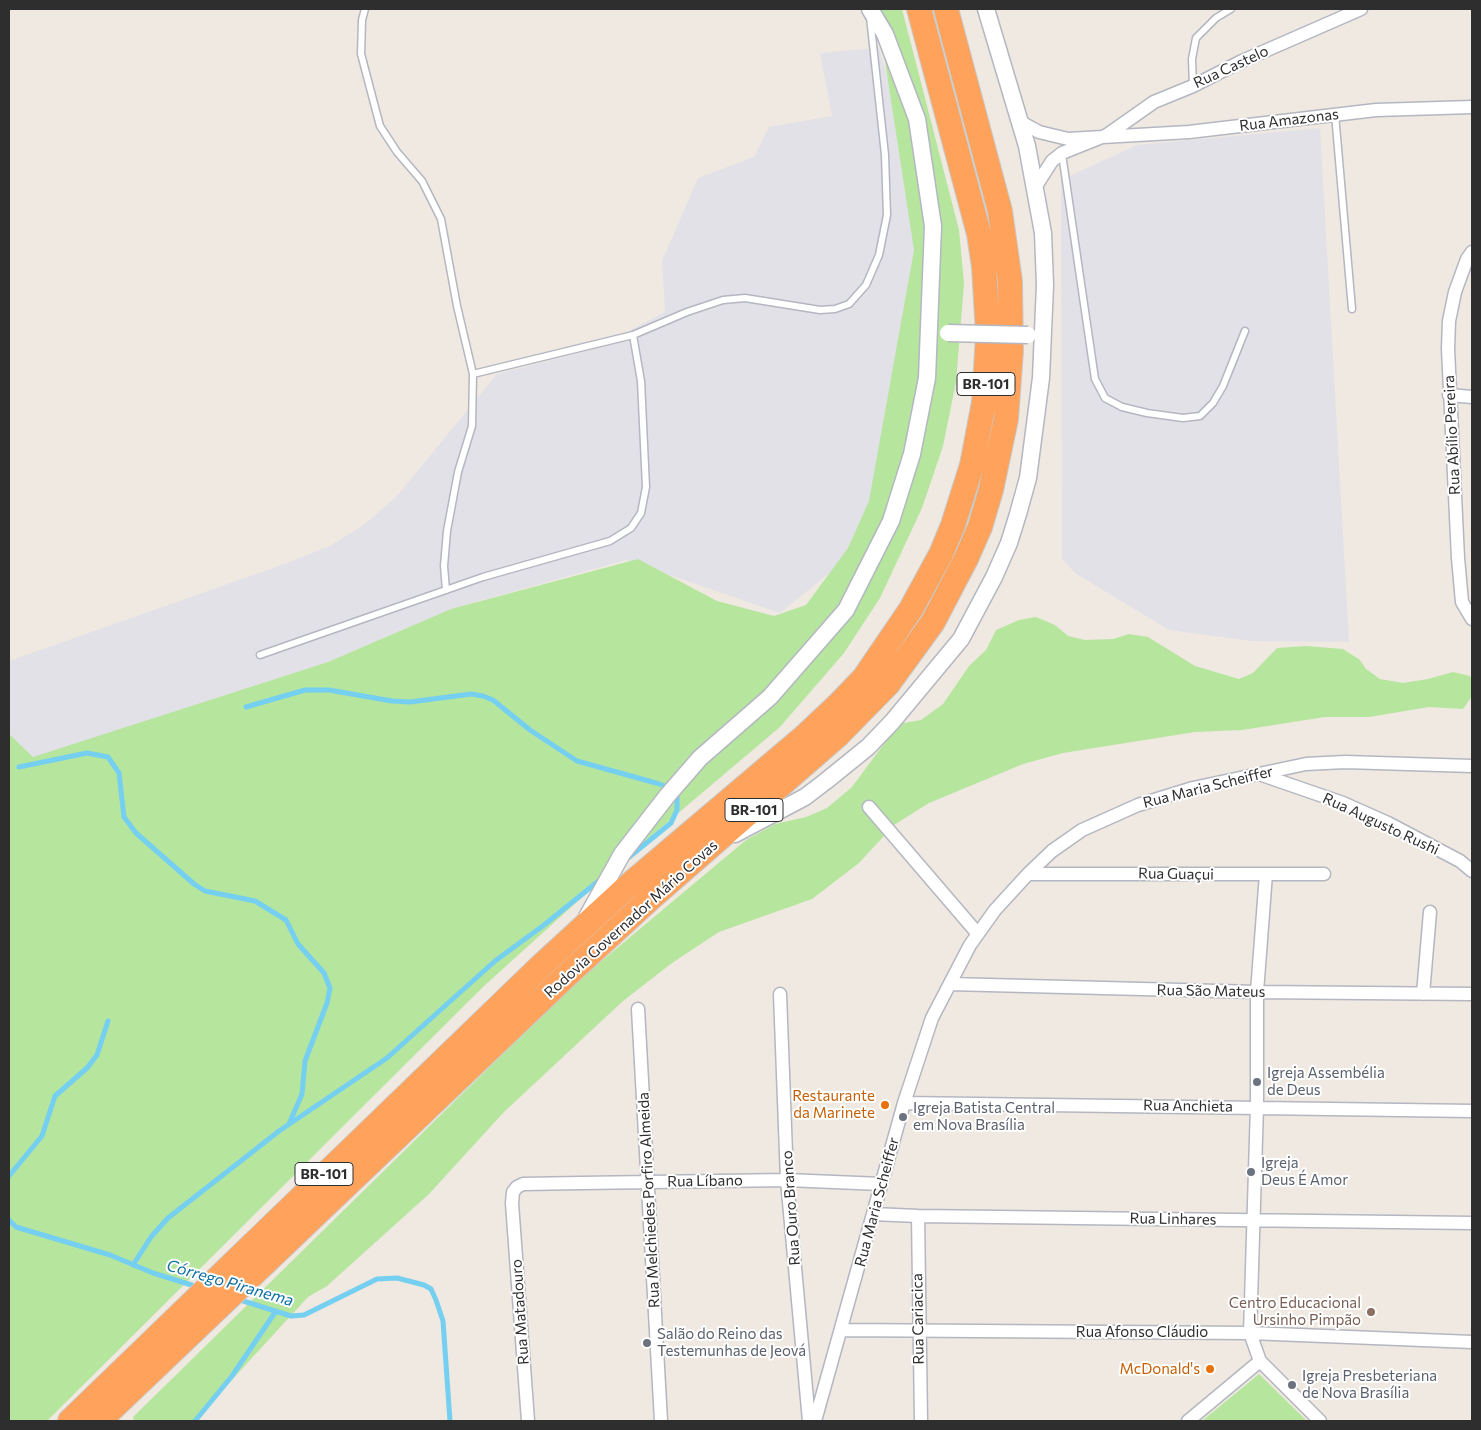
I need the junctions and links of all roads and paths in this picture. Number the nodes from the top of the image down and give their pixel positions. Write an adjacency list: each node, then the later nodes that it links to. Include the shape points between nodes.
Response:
1 (365, 9): 21 (lane, via 361,54 380,126 422,181 441,219)
2 (869, 9): 18 (street, Rodovia Governador Mário Covas, via 885,34 917,119 933,226); 20 (lane, via 885,156 887,214 879,255 866,285 849,304 836,309 804,308 745,298 722,300)
3 (919, 9): 36 (highway, Rodovia Governador Mário Covas / BR-101, via 972,201 987,301 984,402 972,465 952,525 934,568 911,609 864,678 804,737)
4 (946, 9): 30 (highway, Rodovia Governador Mário Covas / BR-101, via 992,176 1010,281 1011,351 1006,419 991,490 980,527 950,592 933,622 888,684 831,742)
5 (986, 9): 11 (street)
6 (1231, 9): 8 (lane, via 1216,18 1196,38 1192,59)
7 (1361, 9): 8 (street, Rua Castelo)
8 (1193, 86): 12 (street, Rua Castelo, via 1154,102)
9 (1472, 108): 10 (street, Rua Amazonas)
10 (1335, 114): 12 (street, Rua Amazonas, via 1189,132); 16 (lane)
11 (1019, 120): 12 (street, Rua Amazonas, via 1052,137 1068,139); 14 (street)
12 (1106, 135): 13 (street, Rua Amazonas)
13 (1062, 153): 14 (street, Rua Amazonas, via 1052,160); 17 (lane, via 1095,379 1105,398 1122,407 1147,413 1184,418 1200,416 1223,386)
14 (1036, 186): 19 (street, via 1043,233)
15 (1472, 252): 22 (street, Rua Abílio Pereira, via 1455,292 1449,321)
16 (1352, 309)
17 (1245, 331)
18 (930, 332): 19 (street, bridge); 36 (street, Rodovia Governador Mário Covas, via 927,378 912,454 891,521 846,610 770,698 700,758 667,796 622,854)
19 (1036, 335): 30 (street, via 1038,412 1028,478 1009,544 961,639 892,722 848,764 805,797)
20 (633, 336): 21 (lane); 24 (lane, via 641,381 646,487 641,513 631,528 610,541)
21 (473, 374): 24 (lane, via 472,426 458,472 447,531)
22 (1449, 395): 23 (street); 25 (street, Rua Abílio Pereira, via 1462,602)
23 (1472, 397)
24 (446, 590): 26 (lane)
25 (1472, 619)
26 (260, 655)
27 (1472, 766): 28 (street, Rua Maria Scheiffer, via 1306,764)
28 (1257, 773): 31 (street, Rua Augusto Rushi, via 1370,815 1460,861); 32 (street, Rua Maria Scheiffer, via 1193,788 1130,808 1082,830 1052,851)
29 (869, 807): 37 (street)
30 (710, 848): 61 (highway, Rodovia Governador Mário Covas / BR-101, via 652,897 463,1073)
31 (1472, 871)
32 (1028, 874): 33 (street, Rua Guaçui); 37 (street, Rua Maria Scheiffer)
33 (1266, 874): 34 (street, Rua Guaçui); 39 (street)
34 (1324, 874)
35 (1430, 912): 41 (street)
36 (580, 930): 60 (highway, Rodovia Governador Mário Covas / BR-101, via 378,1121)
37 (978, 934): 38 (street, Rua Maria Scheiffer)
38 (950, 984): 39 (street, Rua São Mateus); 44 (street, Rua Maria Scheiffer, via 932,1018)
39 (1257, 992): 41 (street, Rua São Mateus); 45 (street)
40 (780, 994): 47 (street, Rua Ouro Branco)
41 (1423, 994): 42 (street, Rua São Mateus)
42 (1472, 994)
43 (638, 1009): 48 (street, Rua Melchiedes Porfiro Almeida)
44 (904, 1103): 45 (street, Rua Anchieta); 49 (street, Rua Maria Scheiffer)
45 (1257, 1106): 46 (street, Rua Anchieta); 53 (street)
46 (1472, 1111)
47 (787, 1180): 48 (street, Rua Líbano); 49 (street, Rua Líbano); 64 (street, Rua Ouro Branco)
48 (649, 1182): 50 (street, Rua Líbano, via 523,1184 513,1192); 63 (street, Rua Melchiedes Porfiro Almeida)
49 (881, 1184): 51 (street, Rua Maria Scheiffer)
50 (512, 1203): 62 (street, Rua Matadouro)
51 (873, 1214): 52 (street, Rua Linhares); 55 (street, Rua Maria Scheiffer)
52 (918, 1216): 53 (street, Rua Linhares); 56 (street, Rua Cariacica)
53 (1253, 1220): 54 (street, Rua Linhares); 57 (street)
54 (1472, 1223)
55 (842, 1330): 56 (street, Rua Afonso Cláudio); 65 (street, Rua Maria Scheiffer)
56 (918, 1331): 57 (street, Rua Afonso Cláudio); 66 (street, Rua Cariacica)
57 (1250, 1333): 58 (street, Rua Afonso Cláudio); 59 (street)
58 (1472, 1342)
59 (1260, 1361): 67 (street); 68 (street)
60 (70, 1421)
61 (99, 1421)
62 (528, 1421)
63 (662, 1421)
64 (809, 1421)
65 (816, 1421)
66 (921, 1421)
67 (1188, 1421)
68 (1320, 1421)

